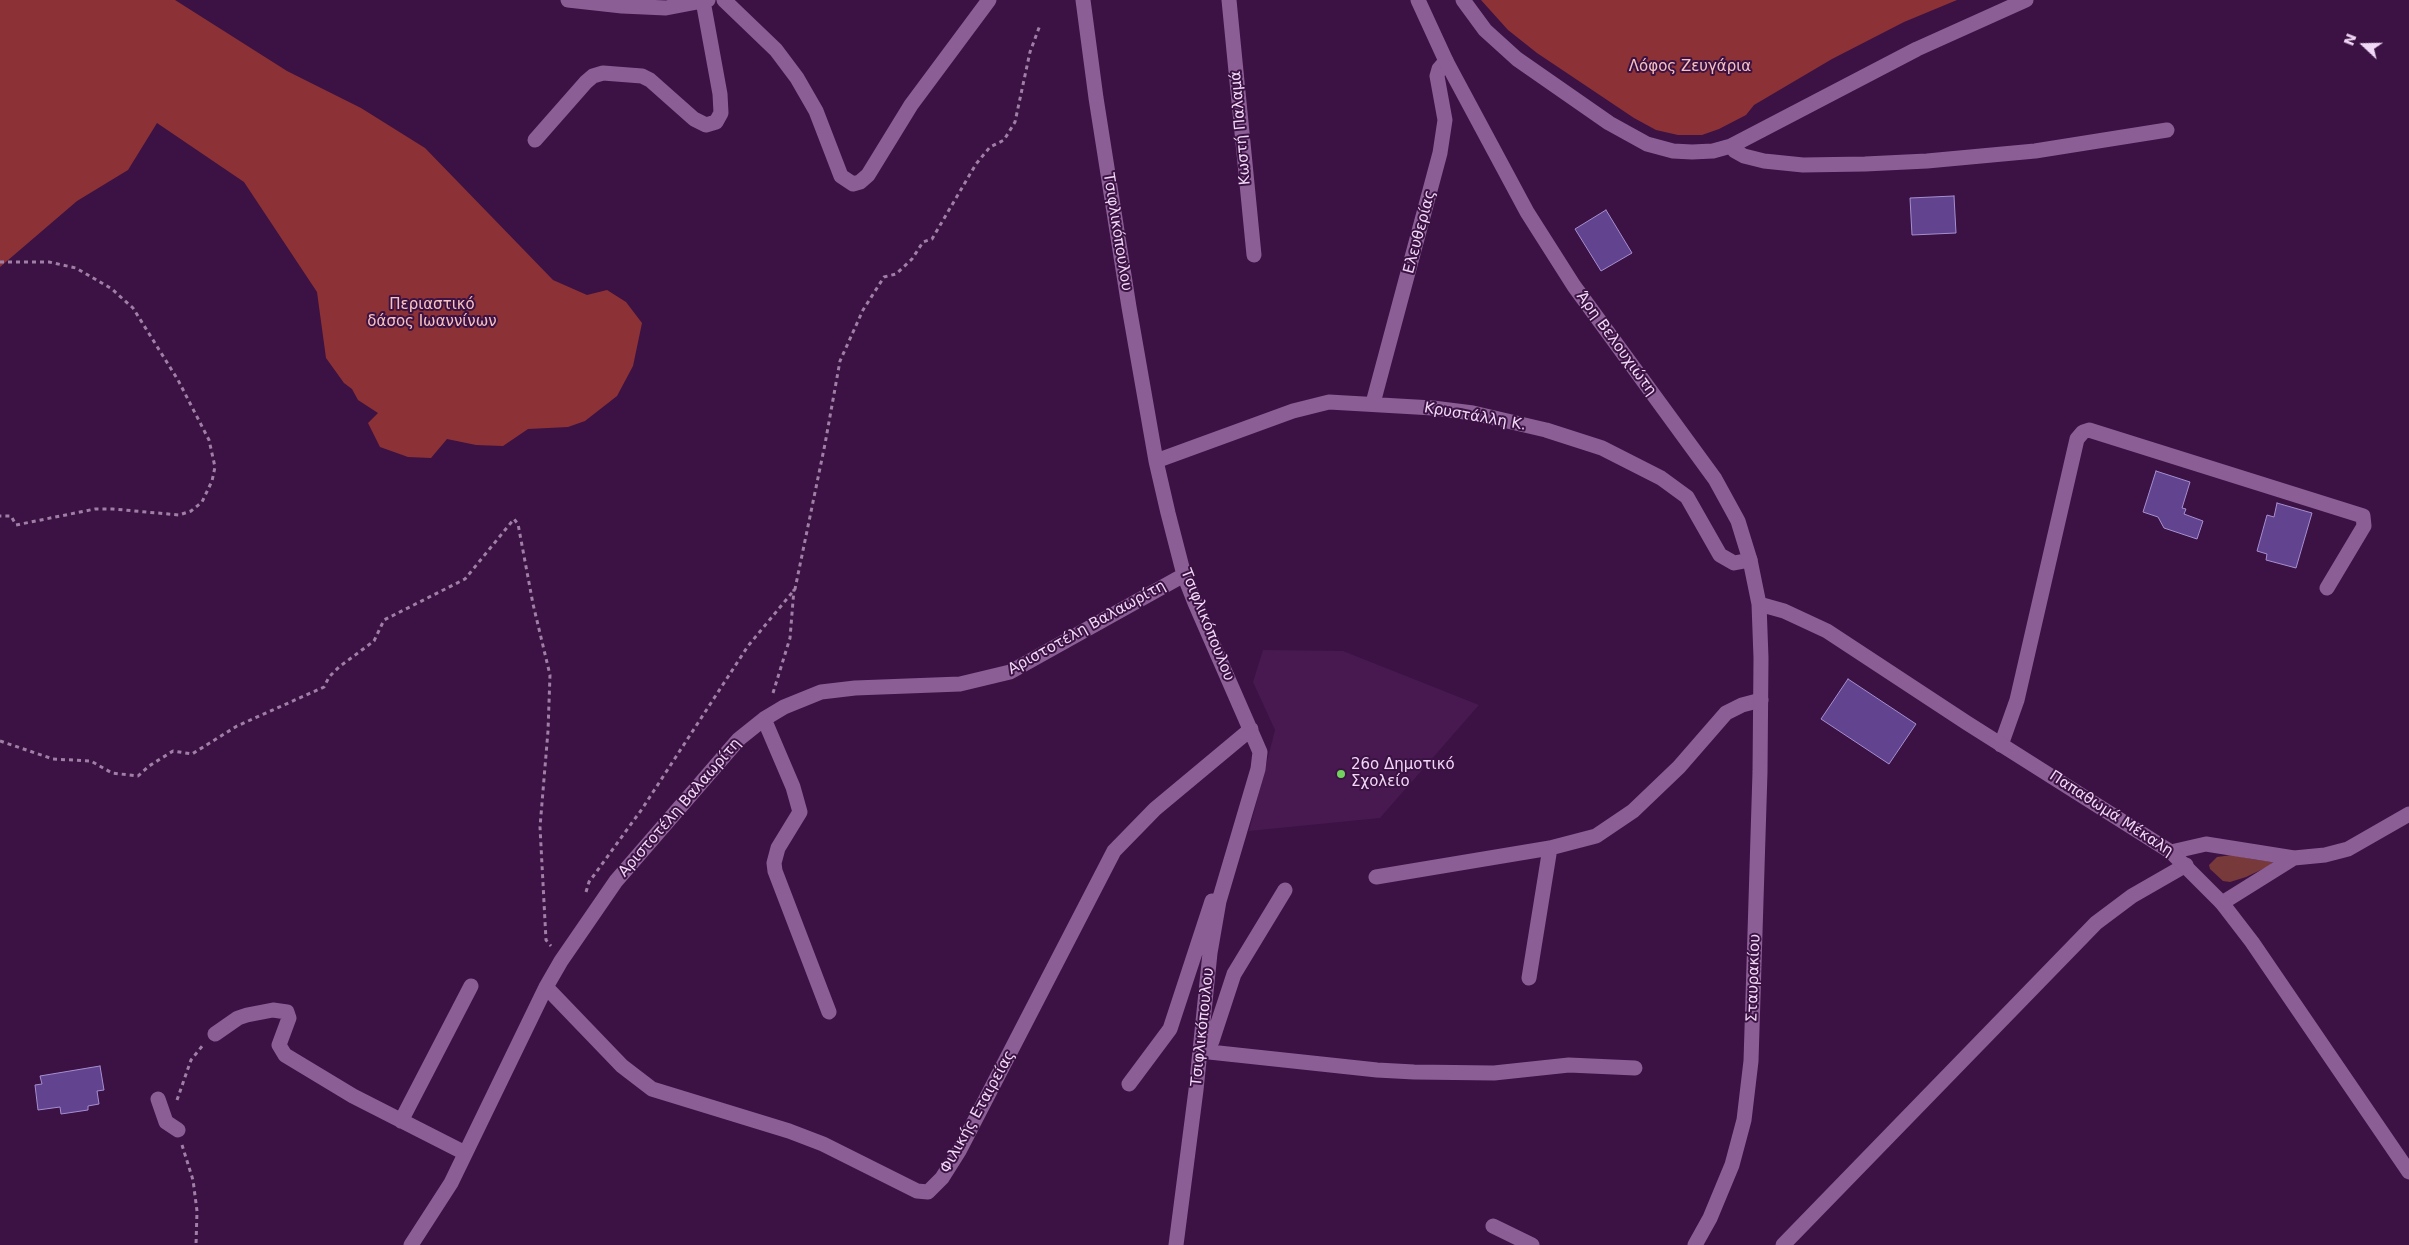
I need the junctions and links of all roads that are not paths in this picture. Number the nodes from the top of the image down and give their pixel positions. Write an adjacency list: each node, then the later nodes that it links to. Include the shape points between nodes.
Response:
1 (568, 0): 2 (street, via 666,8)
2 (705, 0): 12 (street, via 720,94 721,113 716,122 706,125 694,119 642,76 603,73 586,82)
3 (724, 0): 4 (street, via 776,50 797,78 816,111 841,176 853,184 868,175 911,105)
4 (989, 0)
5 (1083, 0): 16 (street, Τσιφλικόπουλου)
6 (1229, 0): 14 (street, Κωστή Παλαμά)
7 (1418, 0): 10 (street, Άρη Βελουχιώτη)
8 (1463, 0): 13 (street, via 1485,30 1517,59 1622,131 1647,144 1673,151 1713,151)
9 (2026, 0): 13 (street, via 1917,48)
10 (1446, 61): 15 (street, Ελευθερίας, via 1437,76 1445,120 1440,153); 17 (street, Άρη Βελουχιώτη, via 1550,250 1725,496 1738,521)
11 (2167, 130): 13 (street, via 2035,152 1927,162 1803,165 1744,156)
12 (536, 140)
13 (1731, 146)
14 (1254, 255)
15 (1373, 403): 16 (street, Κρυστάλλη Κ., via 1329,402 1310,406); 17 (street, Κρυστάλλη Κ., via 1472,414 1546,430 1602,448 1678,489 1693,505 1714,547 1725,559 1734,563)
16 (1156, 462): 18 (street, Τσιφλικόπουλου)
17 (1750, 560): 20 (street, Άρη Βελουχιώτη)
18 (1184, 575): 22 (street, Αριστοτέλη Βαλαωρίτη, via 1041,656 993,678 960,684 836,689 808,697); 23 (street, Τσιφλικόπουλου)
19 (2327, 588): 24 (street, via 2364,526 2363,516 2090,430 2083,432 2077,439 2017,700)
20 (1759, 604): 21 (street, Άρη Βελουχιώτη); 24 (street, Παπαθωμά Μέκαλη, via 1784,611 1827,631)
21 (1761, 700): 26 (street, via 1742,704 1726,713 1679,767 1610,828 1591,838); 48 (street, Σταυρακίου, via 1752,1051 1746,1103 1732,1165)
22 (764, 718): 36 (street, Αριστοτέλη Βαλαωρίτη, via 739,739 616,881); 37 (street, via 800,812 778,848 774,871)
23 (1251, 729): 31 (street, Τσιφλικόπουλου, via 1260,752 1258,769); 36 (street, Φιλικής Εταιρείας, via 1155,809 1114,852 959,1151 942,1178 928,1192 918,1191 790,1131 652,1089 617,1061)
24 (2002, 745): 27 (street, Παπαθωμά Μέκαλη)
25 (2409, 814): 28 (street, via 2348,848 2325,855)
26 (1550, 848): 30 (street); 34 (street)
27 (2171, 852): 28 (street, via 2213,844); 29 (street, Παπαθωμά Μέκαλη)
28 (2294, 858): 33 (street)
29 (2186, 865): 33 (street, Παπαθωμά Μέκαλη); 52 (street, via 2132,896 2090,928)
30 (1376, 877)
31 (1222, 888): 39 (street, Τσιφλικόπουλου, via 1210,953); 41 (street, via 1215,894 1210,907 1170,1028)
32 (1285, 890): 39 (street, via 1234,974 1212,1042)
33 (2222, 903): 46 (street, Παπαθωμά Μέκαλη, via 2292,997)
34 (1529, 978)
35 (470, 986): 43 (street)
36 (546, 986): 45 (street, Αριστοτέλη Βαλαωρίτη)
37 (829, 1012)
38 (215, 1034): 43 (street, via 247,1015 273,1010 287,1012 289,1018 279,1045 285,1055)
39 (1200, 1051): 40 (street, via 1414,1072 1485,1073 1569,1065); 50 (street, Τσιφλικόπουλου)
40 (1635, 1068)
41 (1129, 1084)
42 (158, 1099): 44 (street, via 166,1122)
43 (401, 1121): 45 (street)
44 (178, 1130)
45 (465, 1153): 49 (street, Αριστοτέλη Βαλαωρίτη, via 443,1197)
46 (2409, 1172)
47 (1493, 1226): 51 (street)
48 (1697, 1244)
49 (411, 1245)
50 (1176, 1245)
51 (1532, 1245)
52 (1783, 1245)

